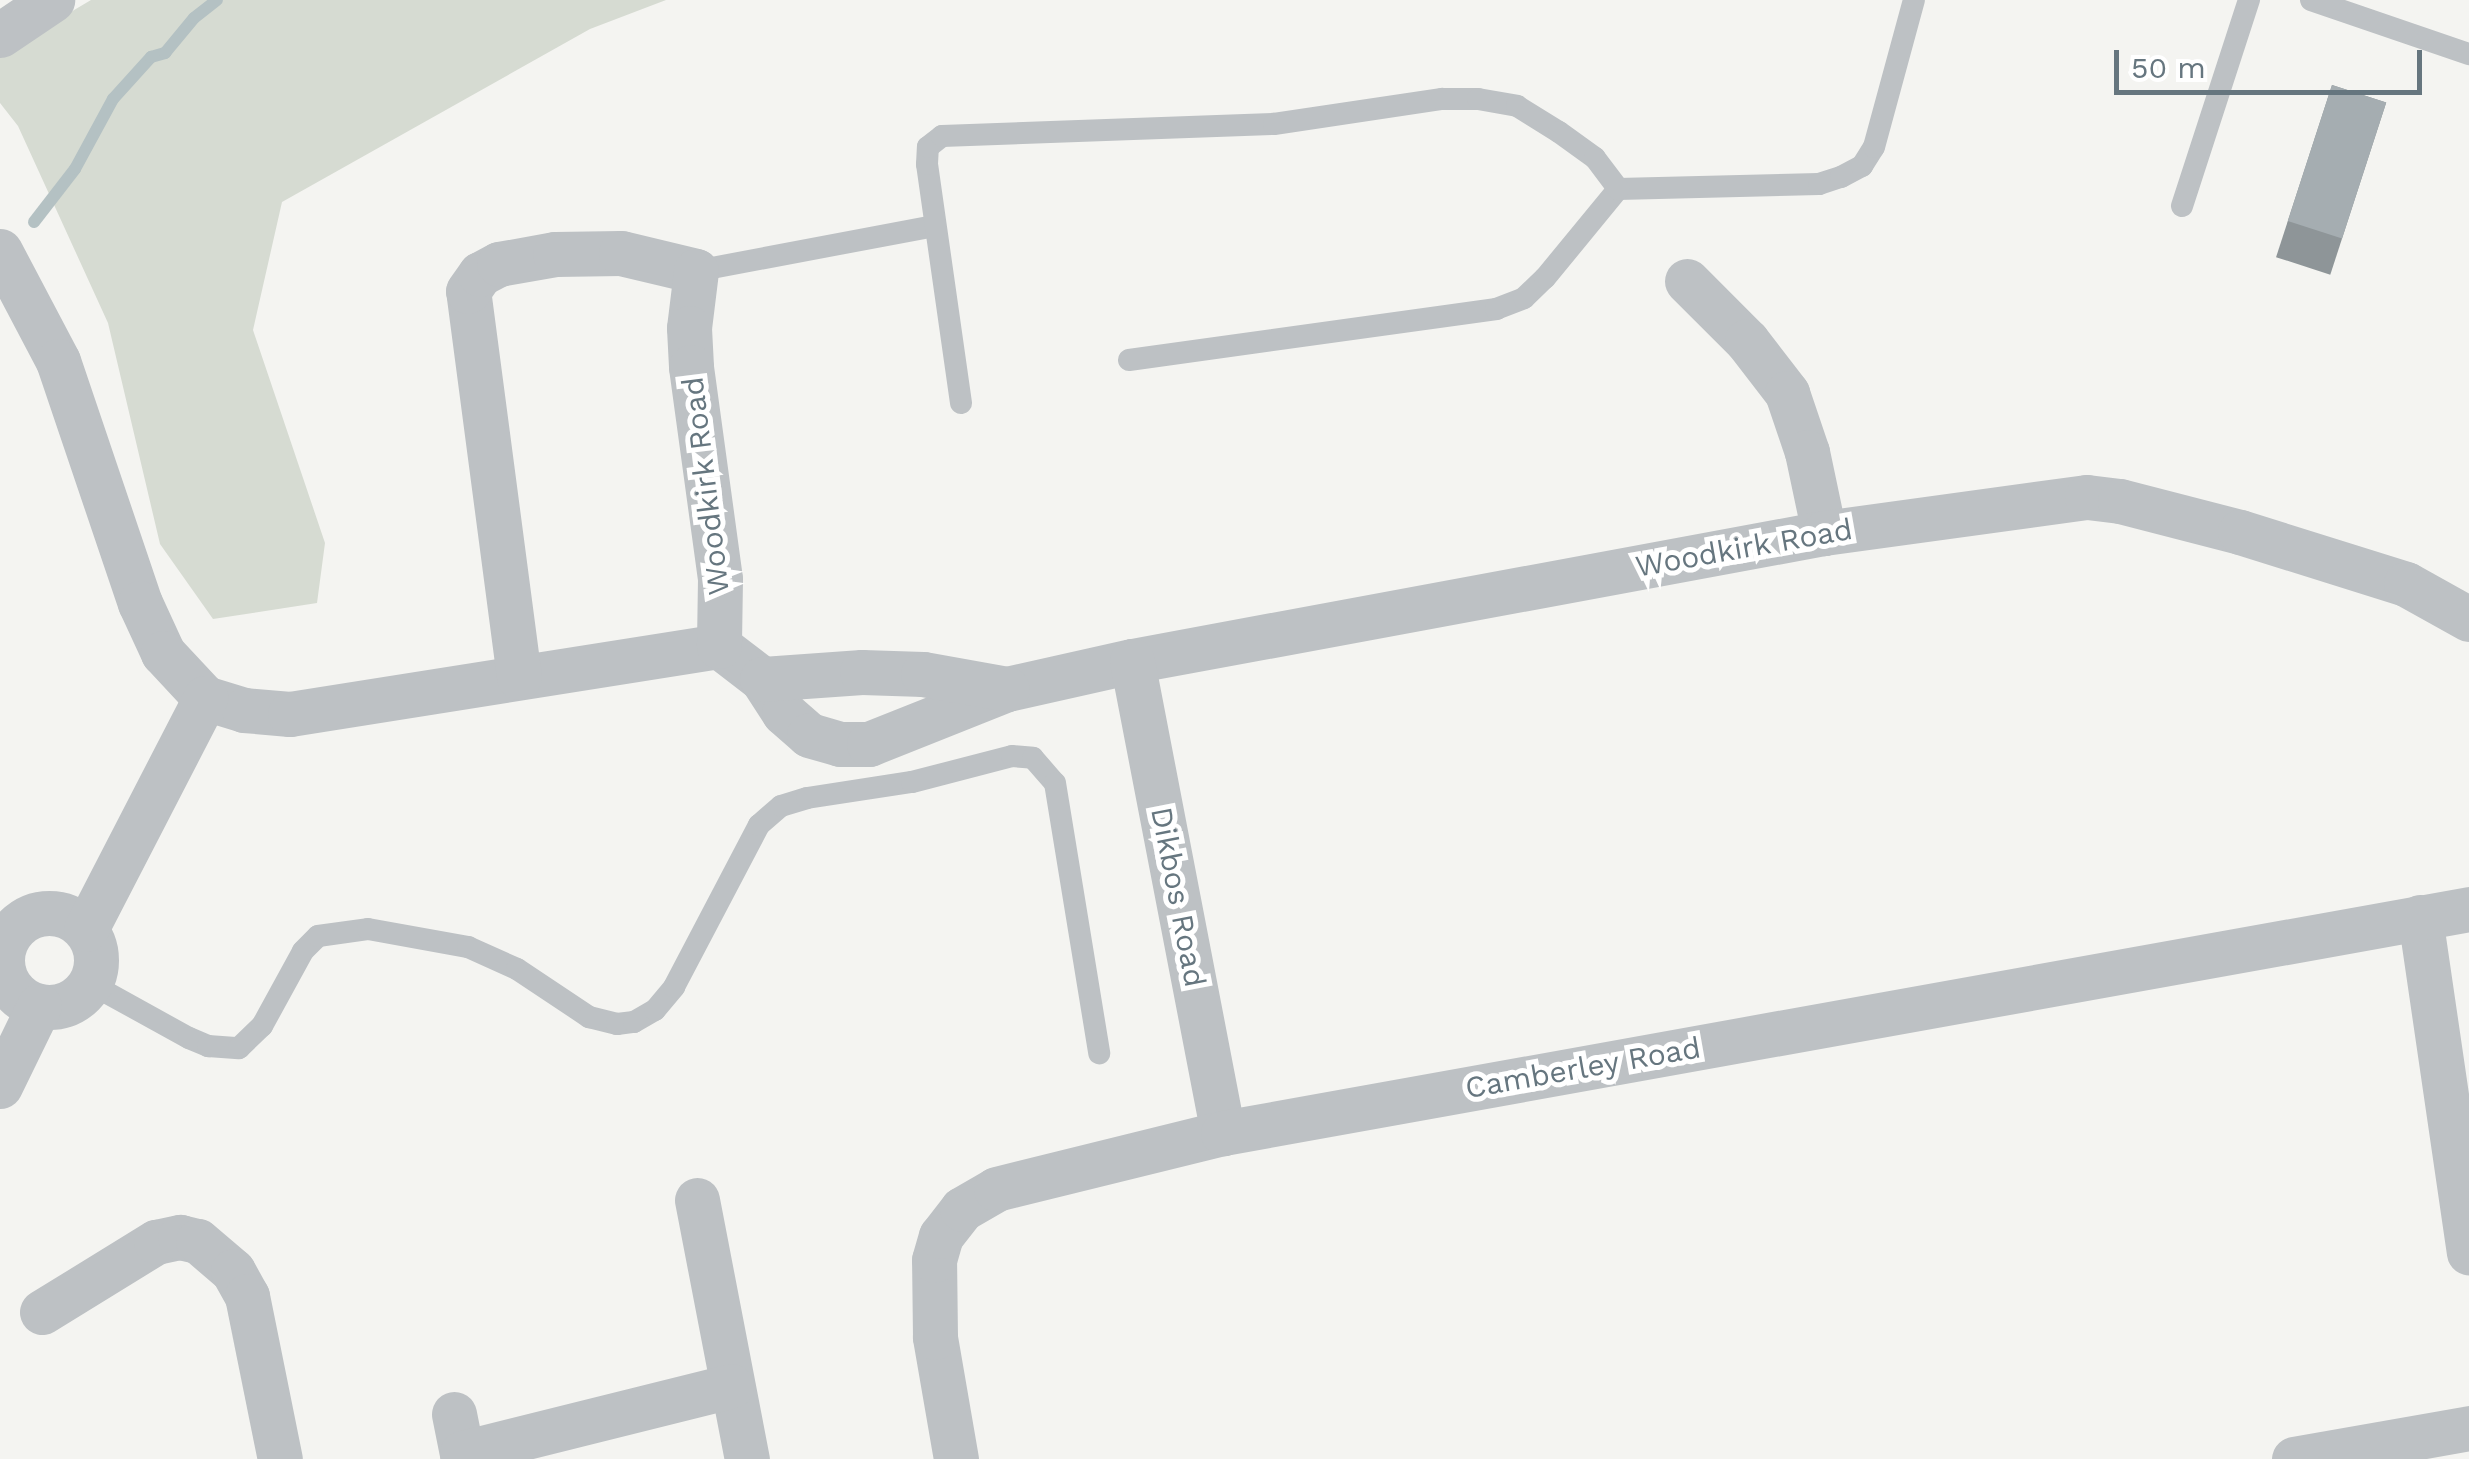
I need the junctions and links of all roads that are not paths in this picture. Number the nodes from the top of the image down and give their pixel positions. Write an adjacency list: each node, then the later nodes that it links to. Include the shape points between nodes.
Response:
1 (52, 0): 5 (street)
2 (1914, 0): 7 (lane, via 1874,147 1862,166 1819,184)
3 (2249, 0): 8 (lane)
4 (2310, 0): 6 (lane)
5 (0, 34)
6 (2469, 54)
7 (1618, 189): 9 (lane, via 1595,158 1516,106 1442,99 1274,124 942,136 928,147); 13 (lane, via 1545,278 1524,298 1496,309)
8 (2182, 206)
9 (934, 226): 11 (lane); 14 (lane)
10 (0, 251): 22 (street, via 58,361 163,653)
11 (696, 271): 17 (street, Woodkirk Road, via 691,367 720,579); 19 (street, via 621,253 555,254 499,264 468,291)
12 (1687, 281): 15 (street, via 1748,341 1787,393)
13 (1128, 360)
14 (961, 402)
15 (1824, 533): 16 (street, Woodkirk Road, via 2046,500 2120,501 2406,584); 18 (street, Woodkirk Road)
16 (2469, 619)
17 (718, 646): 19 (street); 20 (street, Woodkirk Road)
18 (1132, 660): 21 (street, Woodkirk Road); 31 (street, Dikbos Road)
19 (519, 677): 22 (street, via 290,714)
20 (762, 680): 21 (street, Woodkirk Road, via 923,674); 21 (street, Woodkirk Road, via 808,734 840,744 869,744)
21 (1007, 690)
22 (205, 698): 25 (street)
23 (2469, 908): 24 (street, Camberley Road)
24 (2420, 917): 31 (street, Camberley Road); 33 (street)
25 (86, 929): 26 (street, via 47,912 20,922); 27 (street, via 97,956)
26 (2, 945): 28 (street, via 13,991)
27 (90, 984): 28 (street, via 68,1003); 29 (lane, via 189,1038 239,1048 262,1026 318,936 368,930 468,947 590,1017 634,1022 674,987 759,825 781,806 1012,756 1032,758 1055,784)
28 (39, 1006): 30 (street)
29 (1099, 1052)
30 (0, 1086)
31 (1223, 1132): 40 (street, Camberley Road, via 1036,1176 962,1209 942,1236 931,1295)
32 (696, 1200): 35 (street)
33 (2469, 1252)
34 (42, 1312): 38 (street, via 156,1242 198,1241 233,1271 248,1296)
35 (730, 1386): 37 (street); 39 (street)
36 (2469, 1428): 41 (street)
37 (459, 1442)
38 (280, 1459)
39 (747, 1459)
40 (956, 1459)
41 (2294, 1459)

